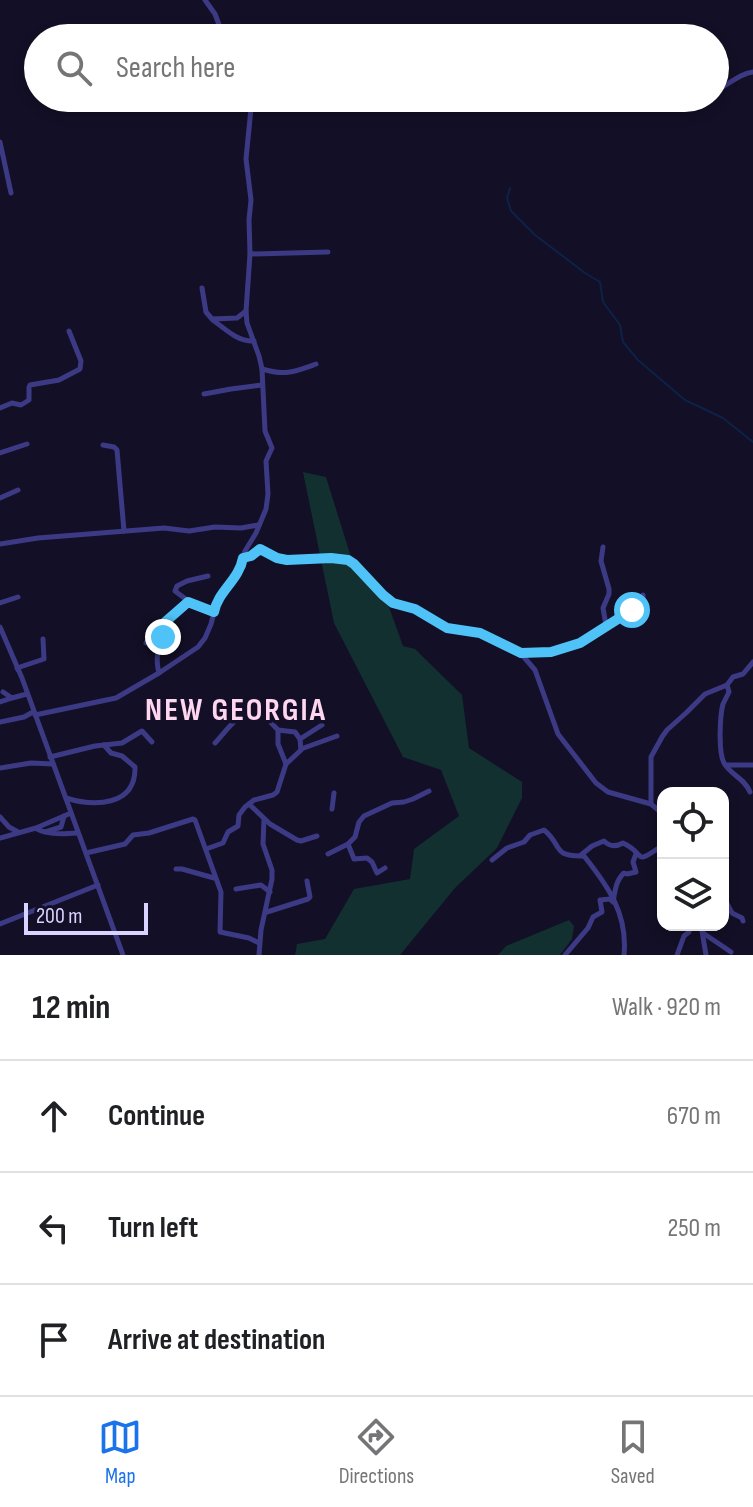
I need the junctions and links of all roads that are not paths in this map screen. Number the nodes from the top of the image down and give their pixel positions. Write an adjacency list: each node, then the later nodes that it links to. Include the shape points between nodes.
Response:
1 (205, 0): 2 (street)
2 (219, 24)
3 (753, 72): 4 (street)
4 (729, 84)
5 (250, 112): 9 (street, via 246,159)
6 (0, 142): 7 (street)
7 (11, 193)
8 (328, 252): 9 (street)
9 (250, 254): 11 (street)
10 (202, 288): 13 (street)
11 (246, 311): 12 (street); 14 (street)
12 (237, 318): 13 (street); 14 (street)
13 (212, 319): 16 (street, via 234,336)
14 (247, 323): 16 (street)
15 (69, 331): 21 (street, via 80,369 64,379 30,385 29,400)
16 (254, 341): 18 (street)
17 (316, 364): 18 (street, via 287,373)
18 (262, 369): 19 (street)
19 (262, 385): 20 (street); 27 (street, via 265,433 272,448 266,461 267,504)
20 (204, 394)
21 (0, 408)
22 (27, 444): 24 (street)
23 (103, 445): 28 (street, via 117,450)
24 (0, 453)
25 (18, 490): 26 (street)
26 (0, 498)
27 (258, 525): 28 (street); 31 (street)
28 (124, 531): 29 (street)
29 (0, 544)
30 (603, 547): 39 (street, via 609,589 602,611)
31 (243, 558): 37 (street); 43 (street, via 260,549 287,560 348,560 393,603)
32 (208, 576): 35 (street, via 175,588)
33 (643, 595): 39 (street, via 637,607)
34 (18, 597): 36 (street)
35 (188, 602): 37 (street); 38 (street)
36 (0, 603)
37 (214, 612): 45 (street, via 198,647)
38 (164, 623): 42 (street); 45 (street)
39 (606, 625): 43 (street, via 556,651)
40 (1, 632): 46 (street)
41 (43, 639): 46 (street, via 45,658 17,668)
42 (146, 643)
43 (516, 651): 72 (street, via 532,664 558,734 596,783 608,792)
44 (753, 662): 47 (street)
45 (159, 673): 52 (street, via 112,700)
46 (22, 678): 49 (street)
47 (727, 685): 64 (street, via 721,742); 72 (street, via 705,694 667,730 651,757)
48 (3, 692): 50 (street)
49 (27, 694): 50 (street); 52 (street)
50 (12, 698): 51 (street)
51 (0, 702)
52 (34, 714): 53 (street); 62 (street)
53 (0, 722)
54 (322, 725): 57 (street)
55 (278, 730): 57 (street, via 295,732); 59 (street, via 255,708); 63 (street)
56 (337, 736): 61 (street)
57 (300, 739): 61 (street)
58 (152, 742): 60 (street, via 142,731 122,743)
59 (215, 743)
60 (104, 745): 62 (street); 70 (street, via 136,769 127,793 98,804)
61 (301, 749): 63 (street)
62 (51, 761): 66 (street); 70 (street)
63 (286, 764): 71 (street, via 277,792)
64 (725, 765): 65 (street); 68 (street)
65 (753, 765)
66 (0, 768)
67 (429, 791): 85 (street, via 364,816)
68 (750, 792)
69 (334, 793): 73 (street)
70 (65, 798): 75 (street)
71 (249, 804): 78 (street); 86 (street, via 223,843)
72 (651, 804): 74 (street)
73 (332, 809)
74 (657, 809)
75 (71, 813): 76 (street); 82 (street)
76 (64, 816): 79 (street); 80 (street, via 61,827)
77 (0, 817): 81 (street)
78 (264, 819): 83 (street, via 297,840); 99 (street)
79 (36, 828): 80 (street); 81 (street)
80 (44, 832): 82 (street)
81 (19, 833): 84 (street)
82 (78, 833): 88 (street)
83 (317, 836)
84 (0, 838)
85 (348, 844): 89 (street); 93 (street, via 354,859 367,858 377,873)
86 (205, 849): 88 (street, via 193,819); 95 (street)
87 (657, 850): 90 (street, via 649,856)
88 (86, 853): 97 (street)
89 (328, 854)
90 (636, 854): 91 (street, via 628,844 604,841); 100 (street, via 636,872 621,875)
91 (581, 855): 92 (street, via 562,853 544,830); 100 (street)
92 (492, 860)
93 (385, 868)
94 (176, 869): 95 (street)
95 (215, 879): 107 (street, via 222,899 220,932)
96 (307, 881): 102 (street, via 308,899)
97 (98, 885): 104 (street); 109 (street)
98 (236, 889): 99 (street, via 261,885)
99 (270, 892): 102 (street)
100 (613, 900): 111 (street, via 600,900 602,912); 112 (street, via 623,924)
101 (729, 907): 103 (street)
102 (266, 913): 107 (street)
103 (743, 921)
104 (0, 924)
105 (689, 931): 113 (street)
106 (703, 933): 108 (street); 114 (street)
107 (259, 943): 110 (street)
108 (731, 952)
109 (123, 955)
110 (259, 955)
111 (565, 955)
112 (624, 955)
113 (677, 955)
114 (706, 955)

